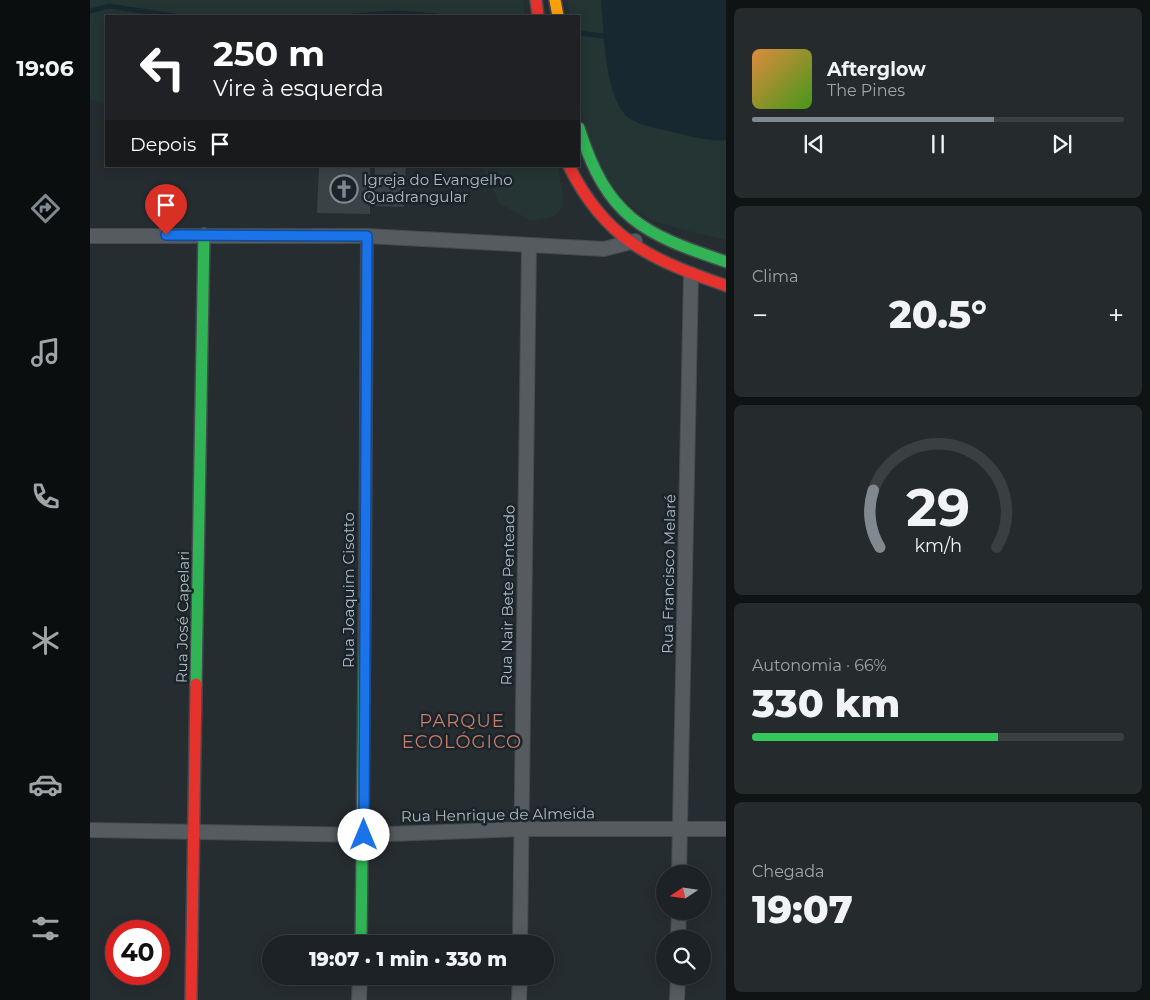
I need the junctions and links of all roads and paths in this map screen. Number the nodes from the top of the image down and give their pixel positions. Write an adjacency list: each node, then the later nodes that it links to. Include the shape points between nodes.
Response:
1 (536, 0): 3 (street)
2 (555, 0): 4 (street)
3 (538, 15)
4 (558, 15)
5 (580, 131): 8 (street, via 597,179 616,206)
6 (570, 167): 11 (street, via 596,214)
7 (204, 234): 9 (street); 10 (street); 21 (street, Rua José Capelari)
8 (651, 234): 11 (street); 13 (street)
9 (90, 236)
10 (367, 236): 12 (street); 22 (street, Rua Joaquim Cisotto)
11 (628, 244): 12 (street, via 604,249); 15 (street)
12 (528, 246): 17 (street, Rua Nair Bete Penteado)
13 (693, 252): 14 (street); 15 (street)
14 (726, 262)
15 (691, 274): 16 (street); 18 (street, Rua Francisco Melaré)
16 (726, 286)
17 (522, 829): 18 (street, Rua Henrique de Almeida); 22 (street, Rua Henrique de Almeida); 25 (street, Rua Nair Bete Penteado)
18 (680, 829): 19 (street, Rua Henrique de Almeida); 23 (street, Rua Francisco Melaré)
19 (726, 829)
20 (90, 830): 21 (street, Rua Henrique de Almeida)
21 (194, 832): 22 (street, Rua Henrique de Almeida); 29 (street, Rua José Capelari)
22 (364, 835): 24 (street, Rua Joaquim Cisotto)
23 (680, 865)
24 (361, 935)
25 (520, 935)
26 (360, 985): 30 (street)
27 (520, 985): 31 (street)
28 (678, 985): 32 (street)
29 (191, 1000)
30 (360, 1000)
31 (519, 1000)
32 (678, 1000)

